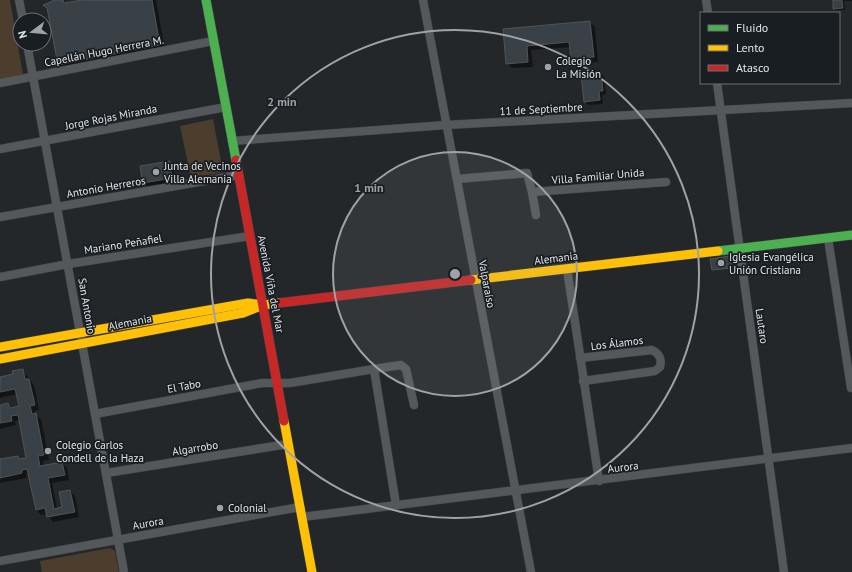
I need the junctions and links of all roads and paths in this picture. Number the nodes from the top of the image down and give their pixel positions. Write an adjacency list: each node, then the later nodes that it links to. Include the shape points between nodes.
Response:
1 (19, 0): 5 (street)
2 (206, 0): 7 (street, Avenida Viña del Mar)
3 (423, 0): 15 (street, Valparaíso)
4 (706, 0): 6 (street)
5 (21, 12)
6 (708, 12)
7 (213, 41): 9 (street, Capellán Hugo Herrera M.); 13 (street, Avenida Viña del Mar)
8 (28, 52): 9 (street, San Antonio)
9 (33, 76): 10 (street, Capellán Hugo Herrera M.); 16 (street, San Antonio)
10 (0, 83)
11 (717, 84): 14 (street, Lautaro)
12 (852, 103): 14 (street, 11 de Septiembre)
13 (226, 107): 16 (street, Jorge Rojas Miranda); 17 (street, Avenida Viña del Mar)
14 (720, 110): 15 (street, 11 de Septiembre); 29 (street, Lautaro)
15 (446, 125): 17 (street, 11 de Septiembre); 20 (street, Valparaíso)
16 (45, 141): 18 (street, Jorge Rojas Miranda); 23 (street, San Antonio)
17 (232, 141): 19 (street, Avenida Viña del Mar)
18 (0, 149)
19 (238, 175): 23 (street, Antonio Herreros); 27 (street, Avenida Viña del Mar)
20 (456, 179): 22 (street, via 527,173); 33 (street, Valparaíso)
21 (666, 182): 22 (street, Villa Familiar Unida)
22 (532, 192): 24 (street)
23 (57, 207): 25 (street, Antonio Herreros); 30 (street, San Antonio)
24 (536, 215)
25 (0, 217)
26 (852, 235): 28 (street, Alemania)
27 (250, 236): 30 (street, Mariano Peñafiel); 34 (street, Avenida Viña del Mar)
28 (828, 238): 29 (street, Alemania); 43 (street)
29 (740, 247): 31 (street, Alemania); 48 (street, Lautaro)
30 (68, 264): 32 (street, Mariano Peñafiel); 35 (street, San Antonio)
31 (567, 269): 33 (street, Alemania); 38 (street, Los Álamos)
32 (0, 277)
33 (475, 280): 34 (street, Alemania); 51 (street, Valparaíso)
34 (263, 305): 35 (street, Alemania, via 242,304); 36 (street, Alemania, via 243,313); 42 (street, Avenida Viña del Mar)
35 (80, 332): 36 (street, San Antonio); 37 (street, Alemania)
36 (82, 343): 39 (street, Alemania); 45 (street, San Antonio)
37 (0, 347)
38 (580, 358): 41 (street, Los Álamos); 41 (street, Los Álamos, via 652,350 658,353 662,360 660,367 655,371)
39 (0, 359)
40 (374, 369): 42 (street); 44 (street, via 404,366); 52 (street)
41 (583, 381): 50 (street, Los Álamos)
42 (277, 383): 45 (street, El Tabo, via 262,383); 46 (street, Avenida Viña del Mar)
43 (851, 388)
44 (414, 405)
45 (95, 414): 49 (street, San Antonio)
46 (288, 444): 49 (street, Algarrobo); 53 (street, Avenida Viña del Mar)
47 (852, 448): 48 (street, Aurora)
48 (769, 459): 50 (street, Aurora); 60 (street, Lautaro)
49 (106, 473): 55 (street, San Antonio)
50 (600, 481): 51 (street, Aurora)
51 (516, 492): 52 (street, Aurora); 59 (street, Valparaíso)
52 (396, 505): 54 (street, Aurora)
53 (300, 507): 54 (street, Avenida Viña del Mar); 55 (street, Aurora)
54 (302, 517): 58 (street, Avenida Viña del Mar)
55 (118, 540): 56 (street, Aurora); 57 (street, San Antonio)
56 (0, 561)
57 (124, 572)
58 (312, 572)
59 (531, 572)
60 (784, 572)

